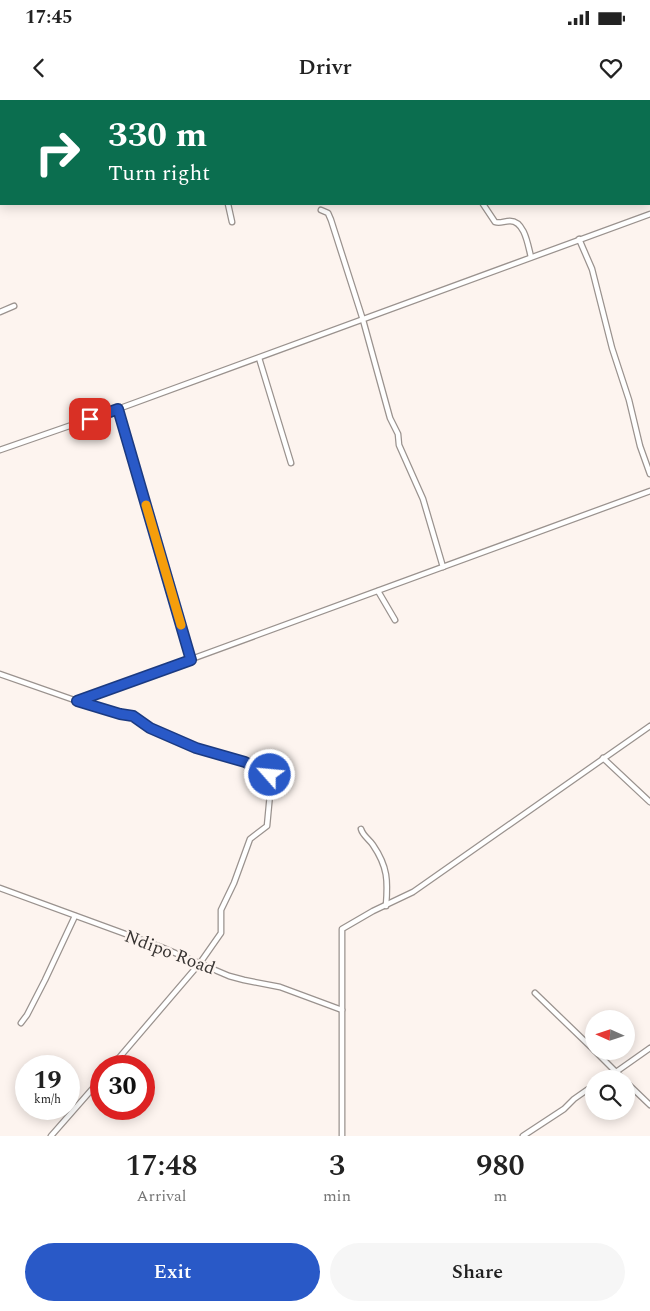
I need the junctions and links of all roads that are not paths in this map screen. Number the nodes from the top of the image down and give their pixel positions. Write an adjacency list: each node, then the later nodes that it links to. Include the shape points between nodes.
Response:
1 (228, 205): 5 (street)
2 (484, 205): 7 (street, via 495,222 511,221 519,225)
3 (321, 210): 10 (street, via 328,213 331,220)
4 (650, 214): 6 (street)
5 (232, 222)
6 (579, 239): 7 (street); 15 (street, via 592,269)
7 (531, 257): 10 (street)
8 (14, 306): 9 (street)
9 (0, 312)
10 (362, 320): 11 (street); 17 (street, via 390,418 423,499)
11 (259, 358): 12 (street); 14 (street)
12 (118, 409): 13 (street); 20 (street)
13 (0, 450)
14 (291, 463)
15 (650, 474)
16 (650, 492): 17 (street)
17 (443, 567): 18 (street)
18 (378, 591): 19 (street); 20 (street)
19 (395, 620)
20 (191, 660): 22 (street)
21 (0, 674): 22 (street)
22 (77, 701): 25 (street, via 133,716 150,728 196,748 245,762)
23 (650, 726): 24 (street)
24 (603, 758): 27 (street); 30 (street, via 413,892)
25 (270, 775): 26 (street); 32 (street, via 266,826 250,839 221,910 221,933)
26 (276, 778)
27 (650, 802)
28 (361, 830): 30 (street, via 385,866 388,885)
29 (0, 888): 31 (street, Ndipo Road)
30 (386, 906): 34 (street, via 342,929)
31 (75, 916): 32 (street, Ndipo Road); 35 (street)
32 (200, 963): 34 (street, Ndipo Road, via 229,976 280,987); 38 (street)
33 (535, 993): 36 (street)
34 (342, 1010): 47 (street)
35 (21, 1022)
36 (585, 1042)
37 (650, 1048): 41 (street)
38 (121, 1055)
39 (603, 1060): 40 (street)
40 (614, 1070)
41 (619, 1070)
42 (635, 1090): 45 (street)
43 (90, 1092): 46 (street)
44 (585, 1093): 48 (street)
45 (650, 1104)
46 (51, 1136)
47 (342, 1136)
48 (523, 1136)

